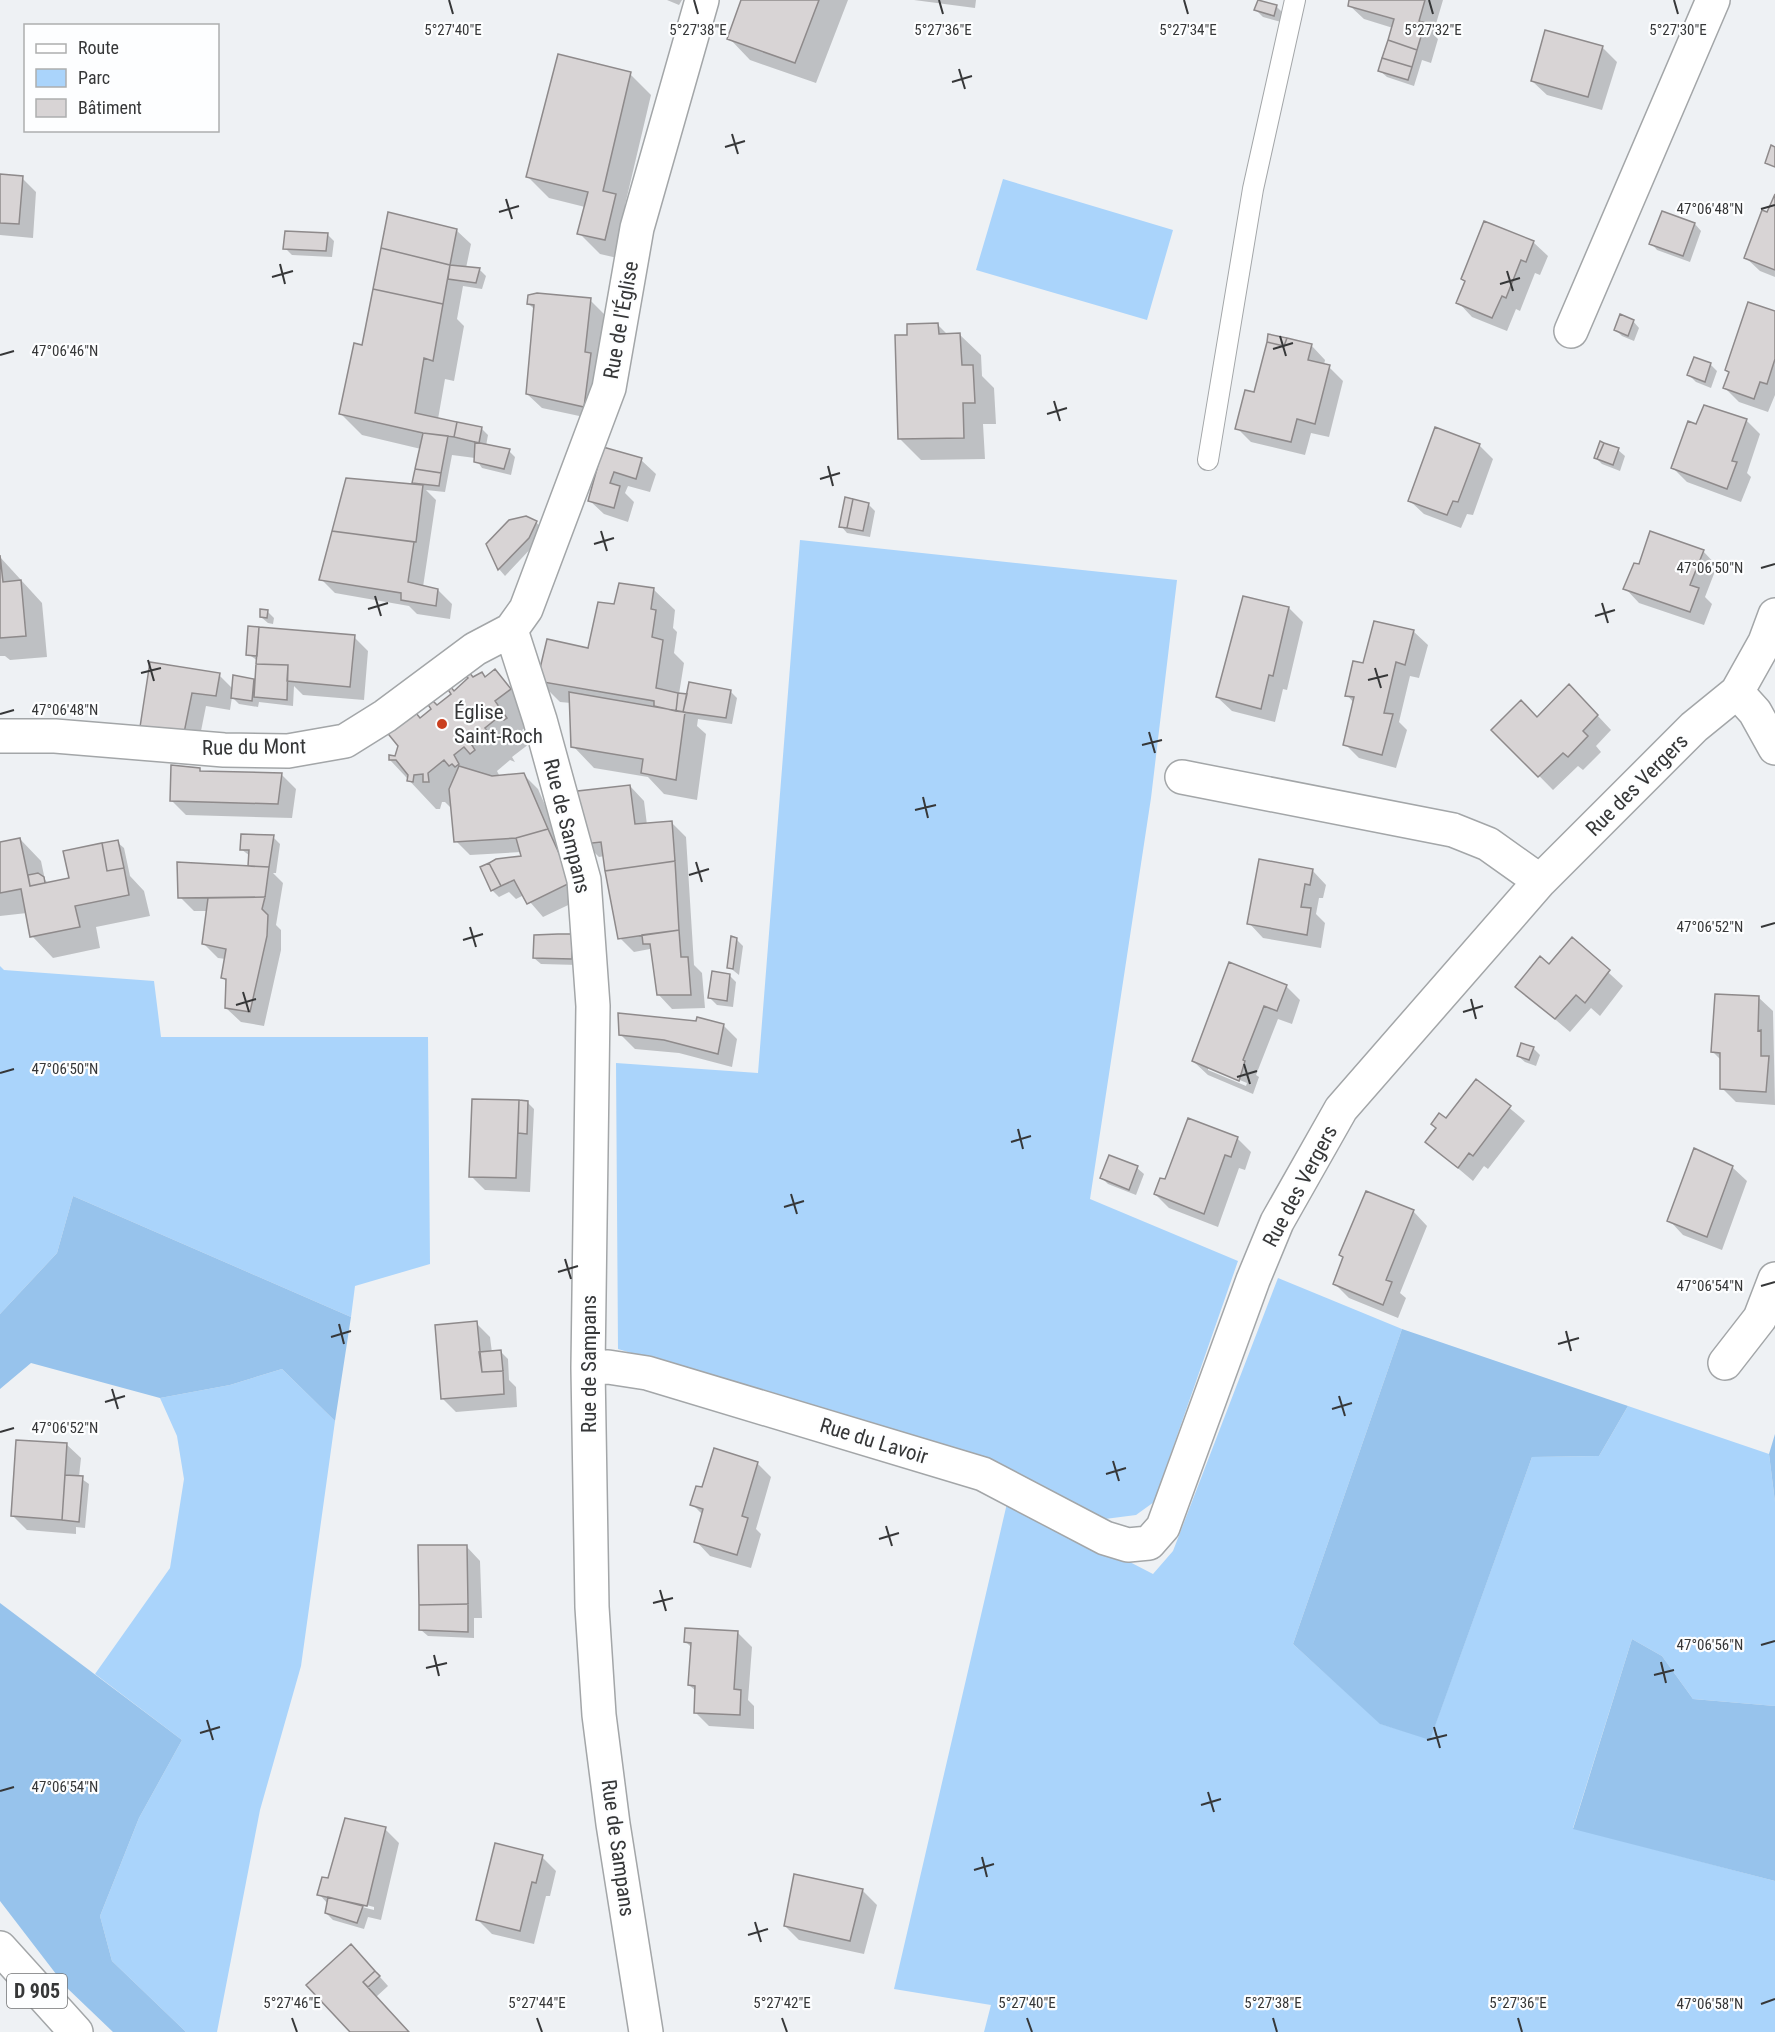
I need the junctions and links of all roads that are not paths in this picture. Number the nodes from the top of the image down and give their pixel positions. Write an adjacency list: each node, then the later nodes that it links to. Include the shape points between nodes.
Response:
1 (702, 0): 7 (street, Rue de l'Église, via 637,228 609,388 526,609)
2 (1295, 0): 5 (lane, via 1253,189)
3 (1713, 0): 4 (street)
4 (1572, 331)
5 (1208, 460)
6 (1775, 615): 8 (street)
7 (511, 630): 9 (street, Rue du Mont, via 475,649 345,741 288,751); 15 (street, Rue de Sampans, via 584,880 593,1006)
8 (1737, 692): 10 (street, via 1755,712); 12 (street, Rue des Vergers, via 1694,727)
9 (0, 736)
10 (1775, 748)
11 (1182, 777): 12 (street, via 1453,830 1488,844)
12 (1540, 881): 16 (street, Rue des Vergers, via 1341,1109 1277,1221 1163,1527)
13 (1775, 1279): 14 (street, via 1760,1318)
14 (1725, 1363)
15 (588, 1368): 16 (street, Rue du Lavoir, via 647,1373 983,1474 1105,1538 1128,1545); 19 (street, Rue de Sampans, via 591,1607 599,1714)
16 (1149, 1543)
17 (0, 1947): 18 (street, D 905)
18 (76, 2032)
19 (646, 2032)

